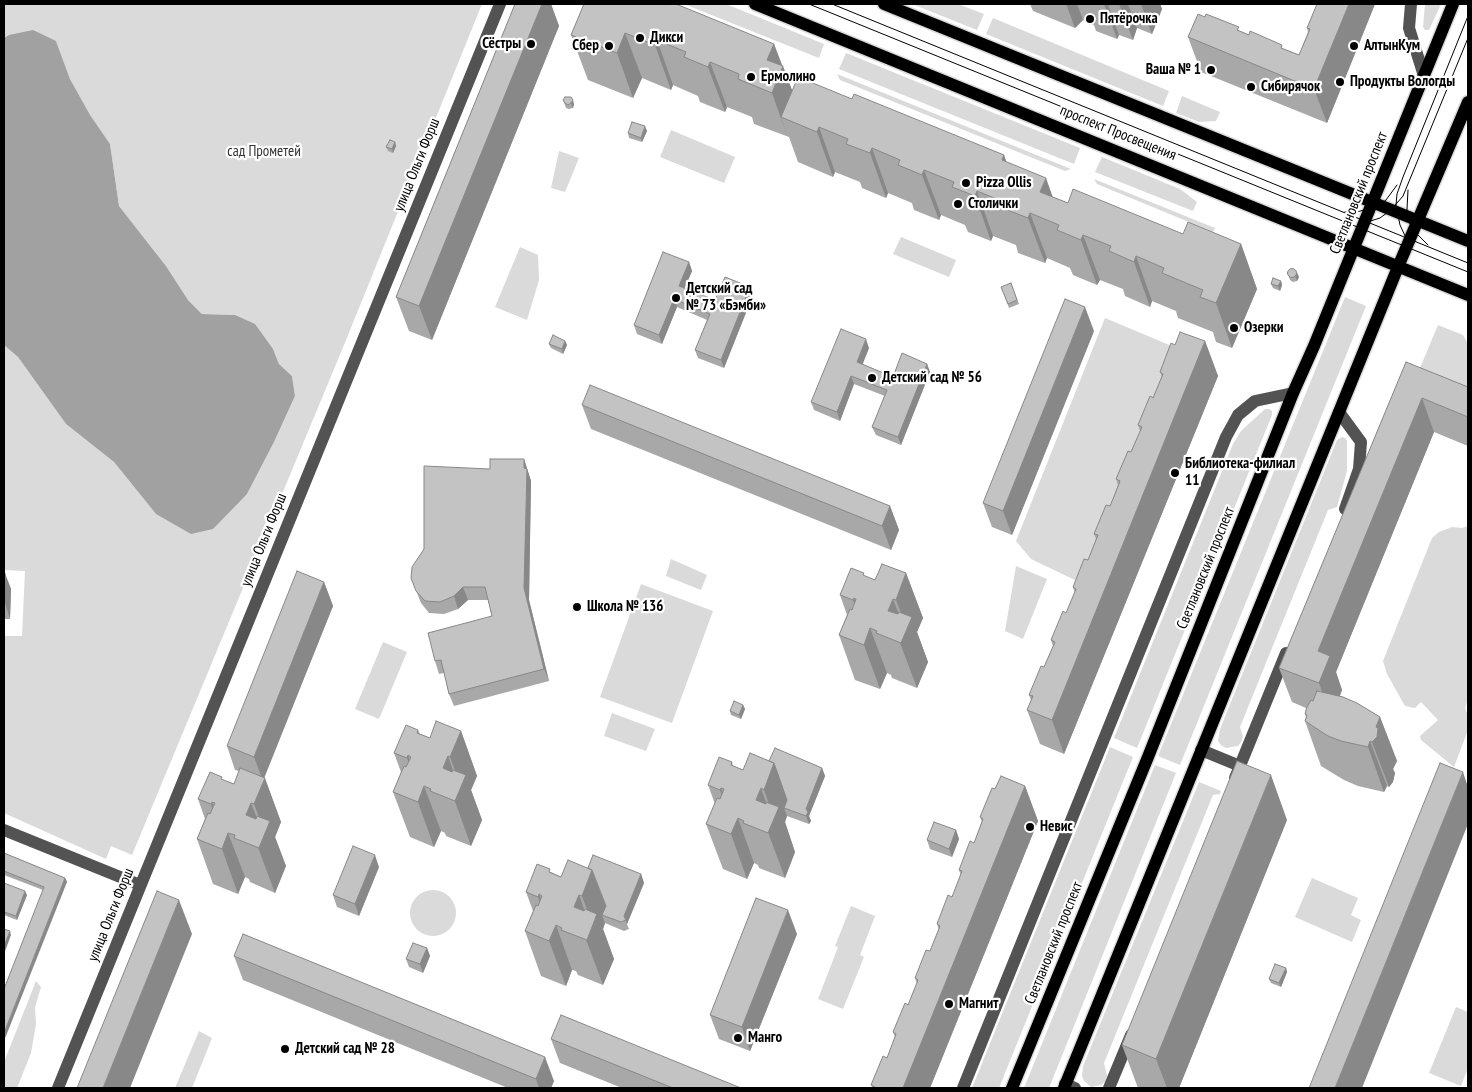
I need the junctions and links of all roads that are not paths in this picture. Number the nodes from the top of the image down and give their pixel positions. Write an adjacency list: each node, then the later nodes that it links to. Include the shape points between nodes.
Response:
1 (500, 4): 22 (street, улица Ольги Форш)
2 (755, 4): 11 (main road, проспект Просвещения)
3 (884, 4): 8 (main road, проспект Просвещения)
4 (1411, 4): 6 (street, via 1409,28)
5 (1453, 4): 6 (main road, Светлановский проспект)
6 (1424, 76): 8 (main road, Светлановский проспект)
7 (1468, 102): 9 (main road)
8 (1372, 203): 9 (main road, проспект Просвещения); 11 (main road, Светлановский проспект)
9 (1418, 221): 10 (main road, проспект Просвещения); 12 (main road)
10 (1468, 241)
11 (1354, 249): 12 (main road, проспект Просвещения); 14 (main road, Светлановский проспект)
12 (1398, 267): 13 (main road, проспект Просвещения); 15 (main road)
13 (1468, 295)
14 (1293, 393): 26 (street, via 1255,401 1238,415 1226,437); 27 (main road, Светлановский проспект)
15 (1340, 412): 16 (street, via 1361,442 1359,469); 18 (main road)
16 (1340, 521)
17 (1292, 639): 19 (street)
18 (1201, 750): 19 (street); 24 (main road)
19 (1240, 766): 20 (street)
20 (1230, 790)
21 (4, 830): 22 (street)
22 (140, 885): 25 (street, улица Ольги Форш)
23 (1135, 1024): 28 (street)
24 (1068, 1087)
25 (58, 1088)
26 (964, 1088)
27 (1012, 1088)
28 (1109, 1088)

